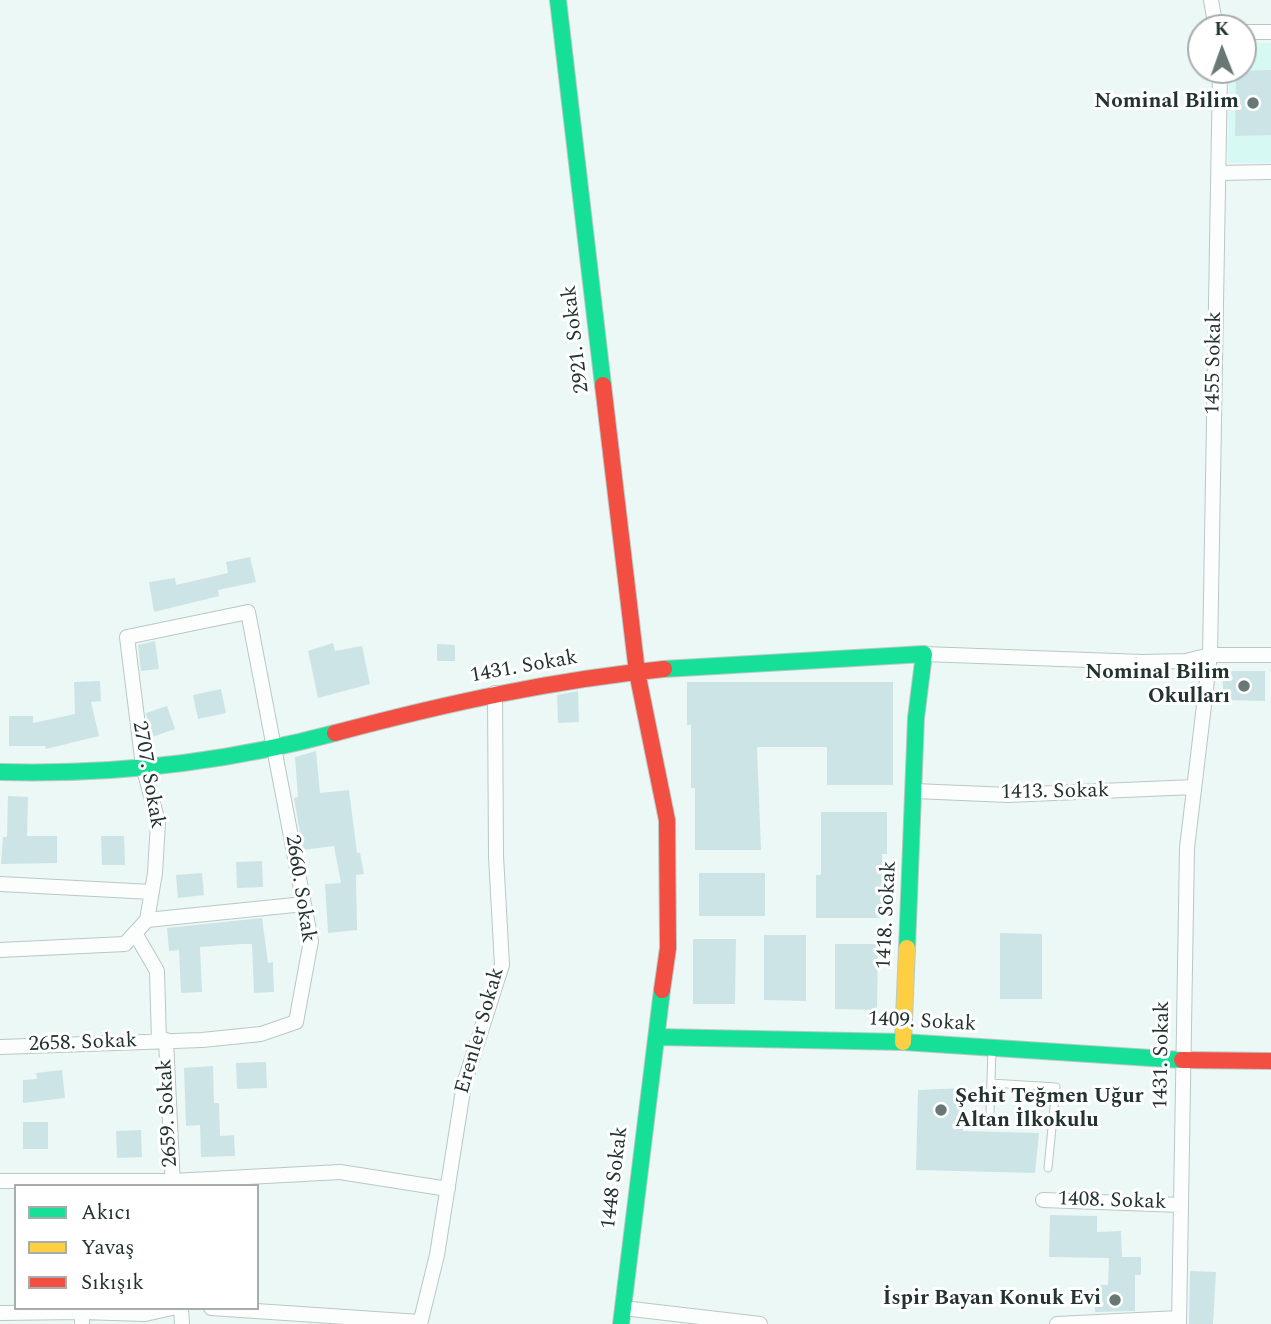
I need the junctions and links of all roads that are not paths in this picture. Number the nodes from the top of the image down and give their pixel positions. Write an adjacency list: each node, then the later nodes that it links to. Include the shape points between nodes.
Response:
1 (558, 0): 9 (street, 2921. Sokak)
2 (1220, 84): 4 (street, 1455 Sokak)
3 (1271, 172): 4 (street)
4 (1219, 173): 7 (street, 1455 Sokak)
5 (248, 612): 11 (street, 2660. Sokak); 12 (street, 2707. Sokak, via 127,637)
6 (924, 653): 7 (street, via 1143,662); 9 (street, 1431. Sokak); 15 (street, via 916,718)
7 (1210, 655): 8 (street); 14 (street, 1455 Sokak)
8 (1271, 655)
9 (637, 672): 10 (street, 1431. Sokak); 22 (street, 2921. Sokak, via 667,820 668,948)
10 (495, 693): 11 (street, 1431. Sokak); 34 (street, Erenler Sokak, via 502,965 464,1084)
11 (276, 749): 12 (street, 1431. Sokak); 18 (street, 2660. Sokak)
12 (143, 766): 13 (street, 1431. Sokak, via 76,774); 17 (street, 2707. Sokak, via 158,822)
13 (0, 772)
14 (1194, 788): 15 (street, 1413. Sokak, via 1008,795); 27 (street, 1431. Sokak, via 1187,848)
15 (915, 791): 24 (street, 1418. Sokak)
16 (0, 884): 17 (street)
17 (152, 892): 19 (street, 2707. Sokak)
18 (304, 904): 19 (street); 23 (street, 2660. Sokak, via 311,941 296,1023 261,1034)
19 (147, 920): 20 (street)
20 (135, 933): 21 (street, via 125,944); 23 (street, 2659. Sokak, via 157,971)
21 (0, 950)
22 (657, 1037): 24 (street, 1409. Sokak); 40 (street, 1448 Sokak)
23 (162, 1041): 25 (street, 2658. Sokak); 33 (street, 2659. Sokak)
24 (903, 1042): 26 (street, 1409. Sokak)
25 (0, 1047)
26 (992, 1048): 27 (street, 1409. Sokak); 29 (lane)
27 (1185, 1060): 28 (street); 36 (street, 1431. Sokak)
28 (1271, 1061)
29 (990, 1083): 30 (lane); 31 (lane, via 1056,1087)
30 (990, 1111)
31 (1048, 1168)
32 (0, 1181): 33 (street)
33 (173, 1184): 34 (street, via 340,1172)
34 (448, 1189): 43 (street, Erenler Sokak)
35 (1044, 1200): 36 (street, 1408. Sokak)
36 (1181, 1205): 42 (street, 1431. Sokak)
37 (163, 1310): 41 (street)
38 (239, 1310): 43 (street)
39 (0, 1313): 41 (street)
40 (622, 1316): 44 (street)
41 (82, 1318)
42 (1179, 1321): 45 (street)
43 (420, 1323)
44 (760, 1324)
45 (1057, 1324)

